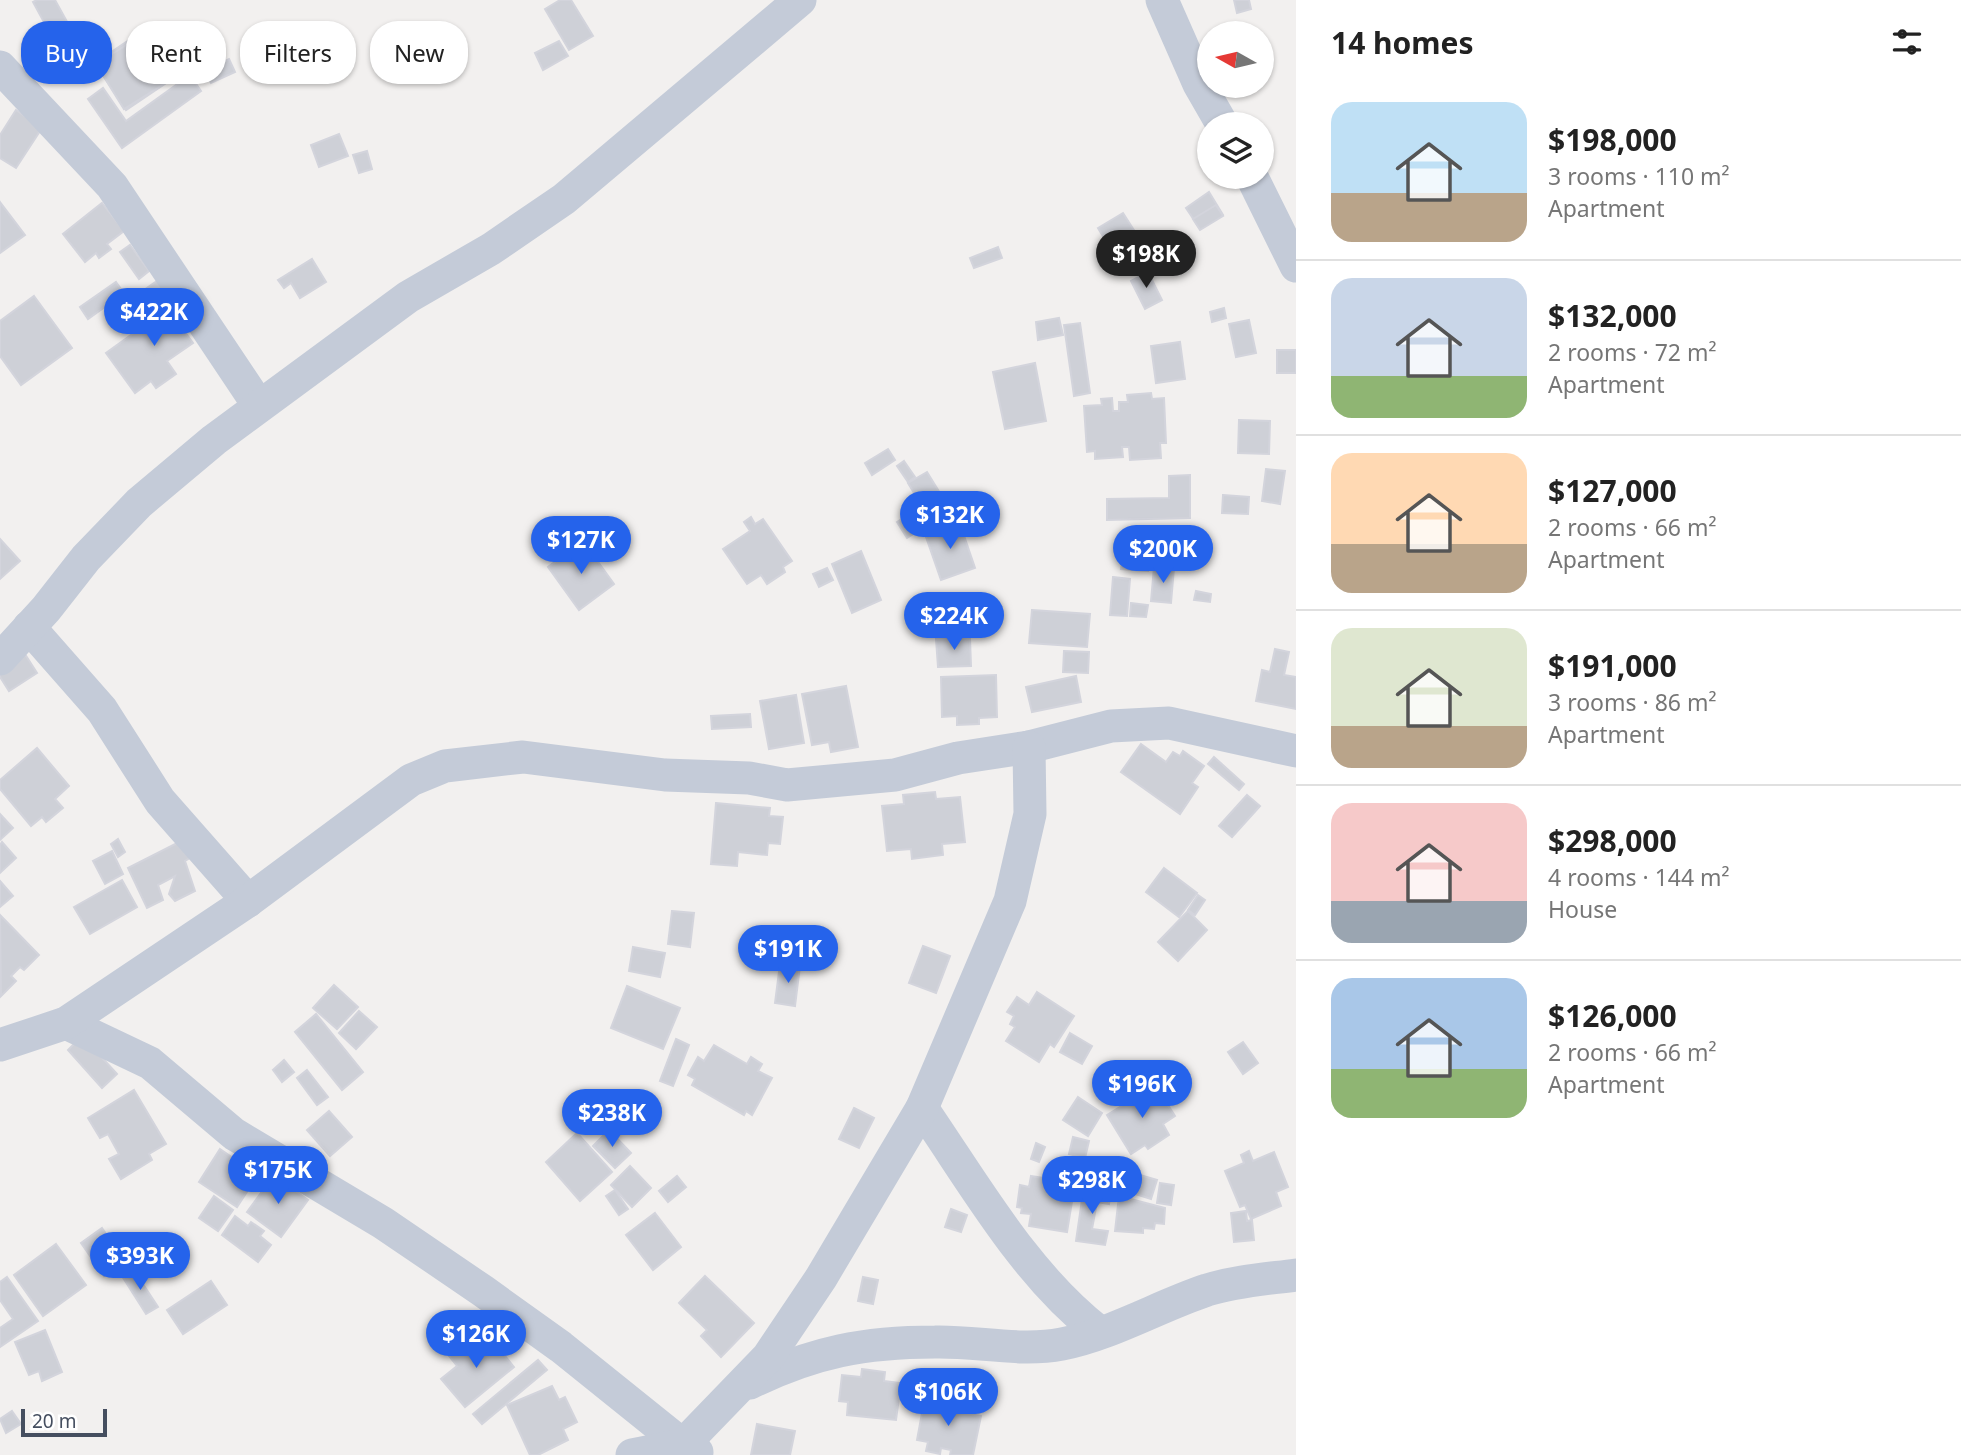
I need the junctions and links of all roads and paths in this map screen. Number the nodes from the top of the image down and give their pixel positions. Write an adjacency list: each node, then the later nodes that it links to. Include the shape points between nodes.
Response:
1 (800, 0): 7 (street, via 564,199 491,249 408,297)
2 (1162, 0): 4 (street)
3 (0, 67): 7 (street, via 112,186)
4 (1215, 112)
5 (1258, 189): 6 (street)
6 (1296, 267)
7 (259, 406): 8 (street, via 139,503)
8 (29, 627): 9 (street); 12 (street, via 102,710 160,801)
9 (0, 659)
10 (1029, 747): 11 (street, via 1111,726 1169,723); 12 (street, via 958,758 895,775 787,785 523,757 445,765 411,780); 15 (street, via 1030,814 1010,901)
11 (1296, 751)
12 (248, 901): 13 (street)
13 (66, 1023): 14 (street); 19 (street, via 149,1063 234,1134 383,1223 483,1291)
14 (0, 1045)
15 (922, 1108): 17 (street, via 1014,1243 1072,1311); 18 (street, via 821,1278 768,1357)
16 (1296, 1275): 17 (street, via 1207,1290)
17 (1098, 1332): 18 (street, via 1062,1344 996,1347 936,1341 830,1351)
18 (736, 1390): 19 (street)
19 (693, 1450): 20 (street)
20 (632, 1455)

